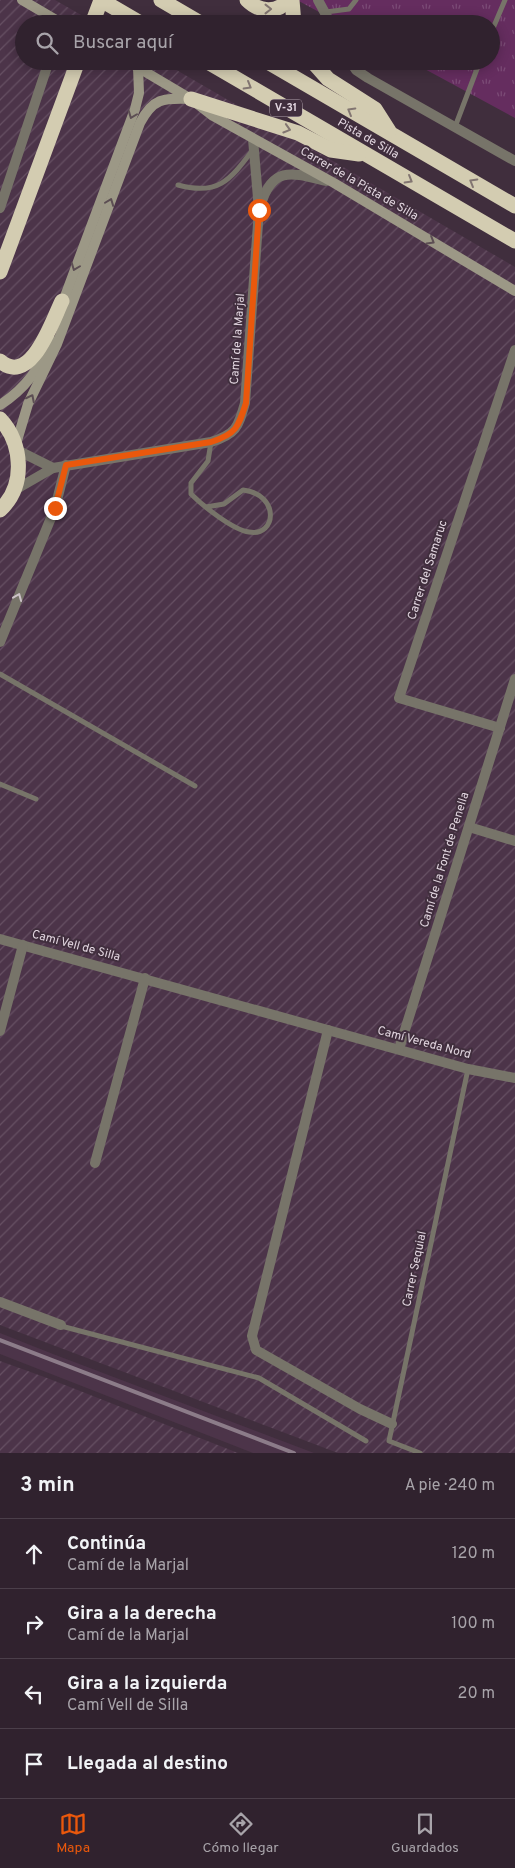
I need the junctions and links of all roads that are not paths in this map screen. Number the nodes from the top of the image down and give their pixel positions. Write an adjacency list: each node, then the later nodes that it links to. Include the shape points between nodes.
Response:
1 (22, 0): 10 (street)
2 (101, 0): 11 (highway); 12 (highway)
3 (161, 0): 13 (highway)
4 (247, 0): 5 (highway, one-way to 5, via 253,6 267,10 275,10)
5 (289, 0): 14 (highway)
6 (317, 0): 9 (street)
7 (356, 0): 9 (lane, via 349,8)
8 (505, 0): 16 (lane)
9 (326, 12): 15 (street)
10 (47, 15)
11 (95, 15)
12 (127, 15)
13 (187, 15)
14 (292, 15)
15 (327, 15)
16 (499, 15)
17 (46, 70): 35 (street)
18 (75, 70): 38 (highway)
19 (138, 70): 40 (street, one-way to 40, via 139,93 134,109)
20 (143, 70): 26 (street, Carrer de la Pista de Silla)
21 (221, 70): 30 (highway, Pista de Silla / V-31, one-way to 30)
22 (281, 70): 28 (highway, Pista de Silla / V-31, one-way to 22)
23 (320, 70): 28 (highway, via 328,79 375,109)
24 (356, 70): 27 (street)
25 (477, 70): 27 (lane)
26 (191, 99): 29 (street, Carrer de la Pista de Silla); 30 (highway, one-way to 30, via 298,133 331,150); 46 (street, one-way to 26, via 28,404 52,357 145,112 160,100)
27 (455, 127): 31 (street)
28 (393, 136): 34 (highway, Pista de Silla / V-31, one-way to 28)
29 (253, 144): 32 (street, Carrer de la Pista de Silla); 33 (lane, via 228,181 193,189); 36 (street, Camí de la Marjal)
30 (367, 155): 37 (highway, Pista de Silla / V-31, one-way to 37)
31 (515, 161)
32 (334, 182): 36 (street, Camí de la Marjal, via 293,172 283,174 268,186); 39 (street, Carrer de la Pista de Silla, one-way to 39)
33 (178, 185)
34 (515, 206)
35 (0, 208)
36 (259, 210): 45 (street, Camí de la Marjal, via 246,403 238,427 228,436)
37 (515, 241)
38 (1, 271)
39 (515, 291)
40 (62, 301): 42 (highway, via 42,344 29,361 9,366); 43 (street, via 59,319 43,360 16,395)
41 (515, 350): 55 (street, Carrer del Samaruc, via 399,698)
42 (0, 360)
43 (0, 405)
44 (0, 419): 46 (highway)
45 (211, 442): 47 (street, Camí de la Marjal); 50 (lane, via 208,461 189,488 191,494)
46 (16, 447): 48 (street); 49 (highway, via 18,471)
47 (66, 465): 48 (street, Camí de la Marjal); 52 (street, one-way to 47, via 55,508)
48 (53, 468): 49 (street, Camí de la Marjal)
49 (13, 491): 51 (highway)
50 (206, 507): 50 (lane, via 251,533 260,532 272,515 261,495 243,490 224,504)
51 (0, 510)
52 (0, 642)
53 (0, 674): 57 (lane)
54 (515, 679): 55 (street, Camí de la Font de Penella)
55 (500, 728): 59 (street, Camí de la Font de Penella)
56 (0, 784): 58 (lane)
57 (195, 786)
58 (36, 799)
59 (469, 827): 60 (street); 66 (street, Camí de la Font de Penella)
60 (515, 841)
61 (0, 939): 62 (street, Camí Vell de Silla)
62 (23, 945): 63 (street, Camí Vell de Silla); 65 (street)
63 (146, 978): 64 (street, Camí Vell de Silla); 69 (street)
64 (328, 1030): 66 (street, Camí Vereda Nord); 72 (street, via 252,1336 256,1350)
65 (0, 1031)
66 (399, 1049): 67 (street, Camí Vereda Nord)
67 (468, 1069): 68 (street, Camí Vereda Nord); 72 (lane, Carrer Sequial)
68 (515, 1078)
69 (95, 1163)
70 (0, 1302): 71 (street)
71 (60, 1325): 73 (lane, via 259,1378)
72 (392, 1424): 74 (lane, Carrer Sequial, via 389,1441)
73 (366, 1441)
74 (420, 1453)

